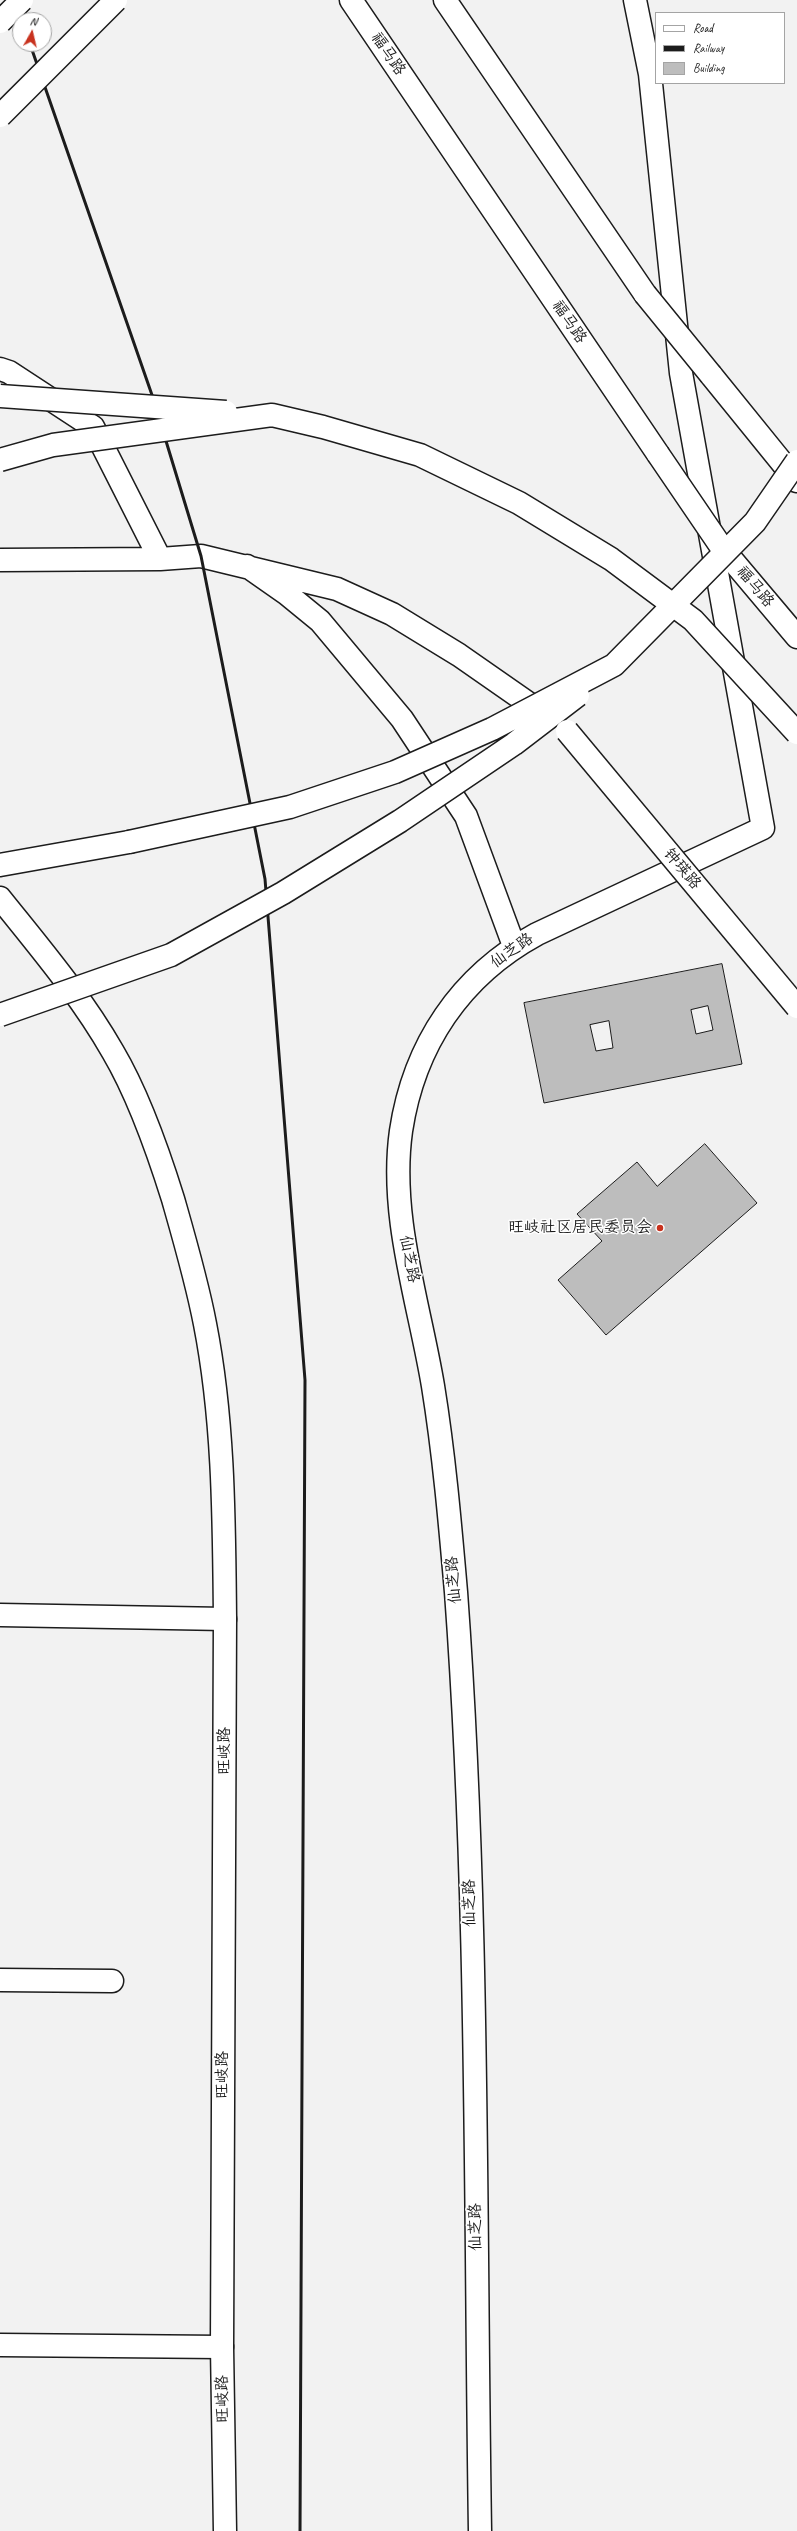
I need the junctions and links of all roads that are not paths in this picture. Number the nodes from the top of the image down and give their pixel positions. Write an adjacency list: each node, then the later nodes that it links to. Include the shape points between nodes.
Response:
1 (22, 0): 6 (main road, bridge)
2 (116, 0): 7 (main road, bridge)
3 (351, 0): 17 (main road, 福马路, bridge, via 722,548)
4 (445, 0): 13 (main road, bridge, via 645,294)
5 (635, 0): 22 (main road, 仙芝路, via 650,74 681,373 763,828)
6 (0, 22)
7 (0, 116)
8 (0, 369): 14 (main road, via 9,372 93,427)
9 (0, 396): 10 (main road, bridge)
10 (272, 415): 11 (main road, bridge, via 53,445); 19 (main road, bridge, via 323,427 420,456 519,503 611,559 693,620)
11 (0, 460)
12 (797, 461): 18 (main road, bridge, via 755,522)
13 (797, 481)
14 (160, 559): 15 (main road, 钟瑛路); 16 (main road, 钟瑛路, via 201,556)
15 (0, 560)
16 (247, 566): 22 (main road, via 320,621 402,718 466,816); 23 (main road, 钟瑛路, bridge, via 337,589 392,614 459,654 567,731)
17 (797, 637)
18 (614, 665): 20 (main road, bridge, via 485,732 394,772 290,807 129,842); 24 (main road, bridge, via 514,744 400,822 283,893 171,955)
19 (797, 733)
20 (0, 865)
21 (0, 898): 26 (main road, 旺岐路, via 84,1004 114,1054 158,1150 192,1262 206,1325 224,1503)
22 (514, 946): 32 (main road, 仙芝路, via 467,988 449,1008 431,1035 408,1098 398,1169 399,1206 433,1386 447,1488 468,1767)
23 (797, 1007)
24 (0, 1015)
25 (0, 1615): 26 (main road)
26 (225, 1619): 30 (main road, 旺岐路)
27 (0, 1980): 28 (main road)
28 (112, 1981)
29 (0, 2345): 30 (main road)
30 (222, 2347): 31 (main road, 旺岐路)
31 (225, 2531)
32 (480, 2531)

